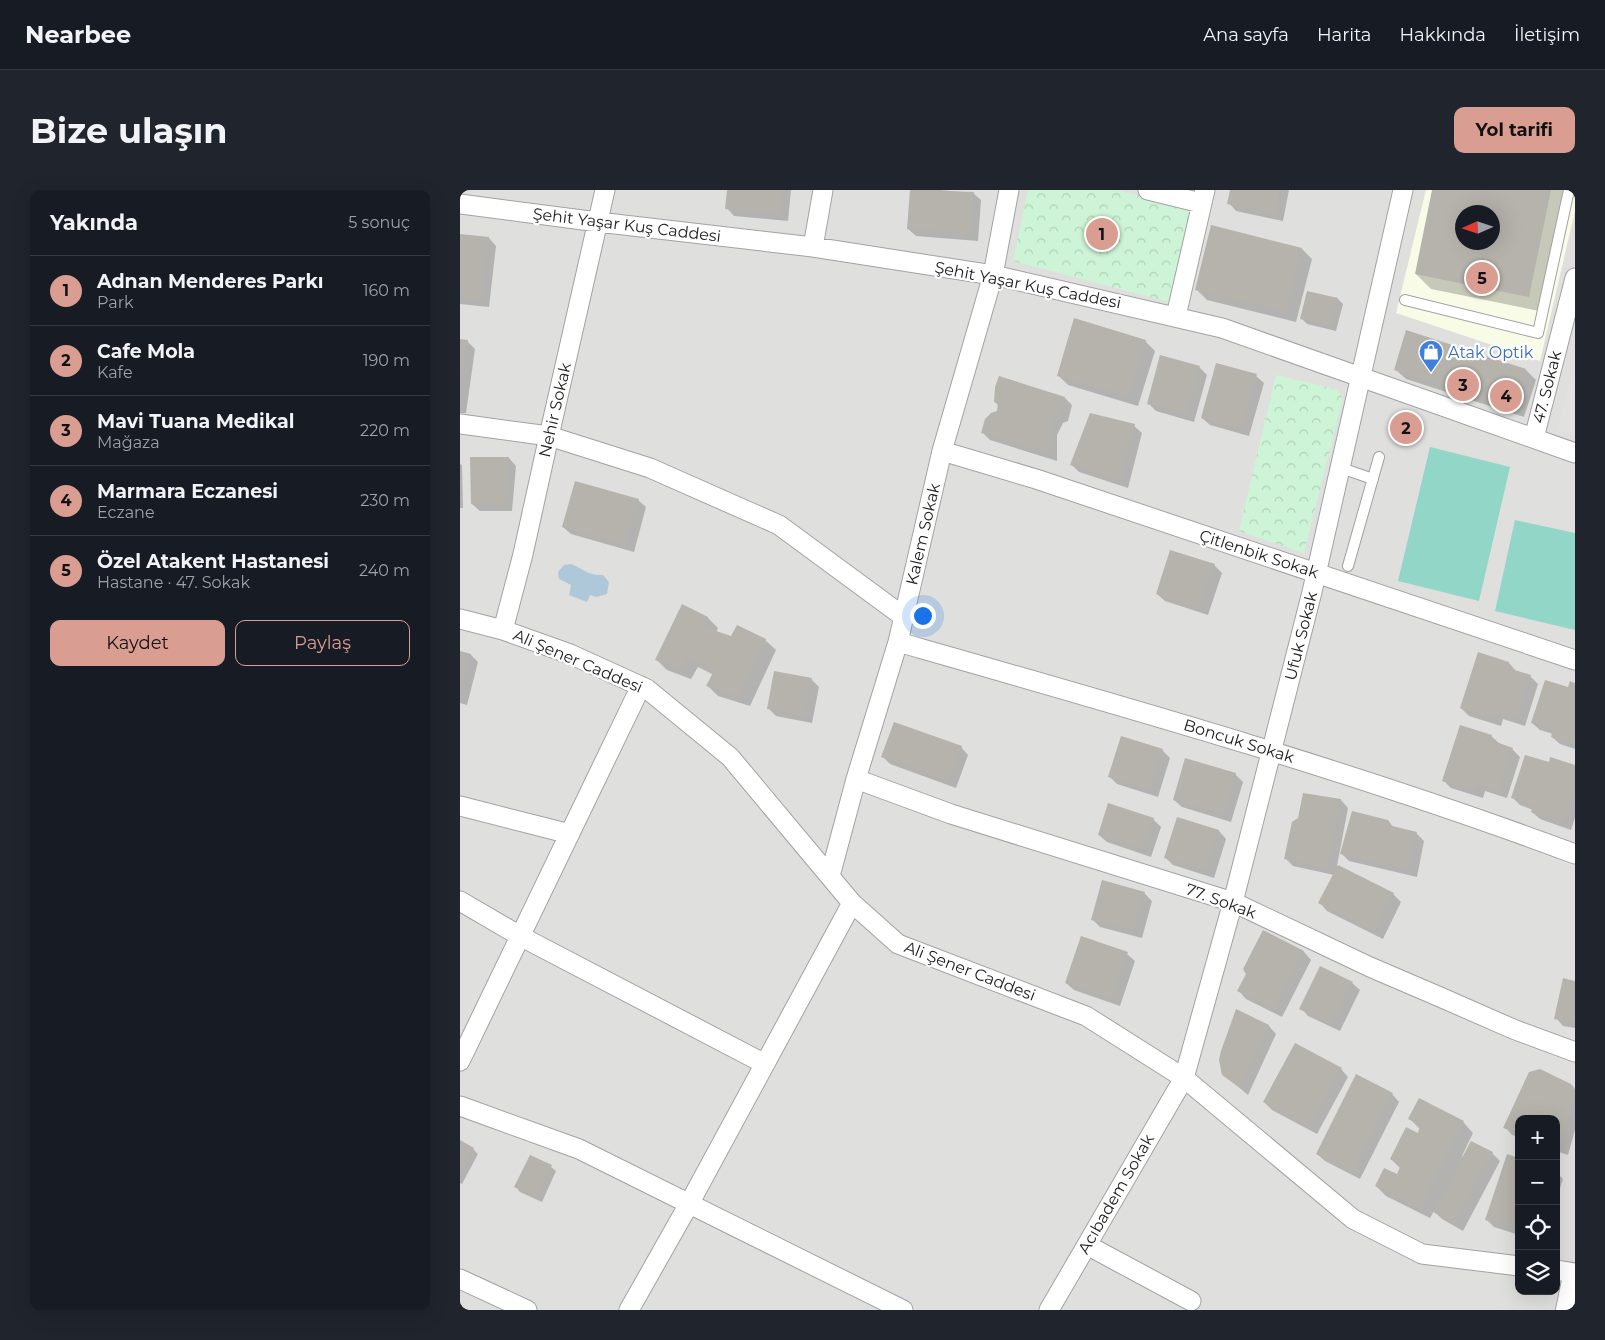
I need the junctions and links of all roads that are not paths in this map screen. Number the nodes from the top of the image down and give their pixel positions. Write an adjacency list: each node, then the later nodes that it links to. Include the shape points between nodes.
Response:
1 (606, 190): 9 (street, Nehir Sokak)
2 (823, 190): 10 (street)
3 (1009, 190): 11 (street, Kalem Sokak)
4 (1148, 190): 7 (street)
5 (1403, 190): 15 (street, Ufuk Sokak)
6 (1569, 190): 13 (lane, via 1538,334)
7 (1203, 197): 14 (street)
8 (460, 204): 9 (street, Şehit Yaşar Kuş Caddesi)
9 (598, 222): 10 (street, Şehit Yaşar Kuş Caddesi); 17 (street, Nehir Sokak)
10 (813, 247): 11 (street, Şehit Yaşar Kuş Caddesi)
11 (993, 275): 14 (street, Şehit Yaşar Kuş Caddesi); 19 (street, Kalem Sokak)
12 (1575, 278): 18 (street, 47. Sokak)
13 (1405, 300)
14 (1176, 316): 15 (street, Şehit Yaşar Kuş Caddesi, via 1222,328)
15 (1362, 377): 18 (street, Şehit Yaşar Kuş Caddesi); 22 (street, Ufuk Sokak)
16 (460, 424): 17 (street)
17 (549, 436): 26 (street, via 650,468 779,525); 28 (street, Nehir Sokak, via 524,554)
18 (1534, 438): 20 (street, Şehit Yaşar Kuş Caddesi)
19 (942, 451): 25 (street, Çitlenbik Sokak); 26 (street, Kalem Sokak)
20 (1575, 453)
21 (1379, 458): 23 (lane)
22 (1341, 468): 23 (lane); 25 (street, Ufuk Sokak)
23 (1373, 478): 24 (lane)
24 (1348, 566)
25 (1317, 573): 30 (street, Çitlenbik Sokak); 32 (street, Ufuk Sokak)
26 (904, 617): 29 (street, Kalem Sokak)
27 (460, 619): 28 (street, Ali Şener Caddesi)
28 (503, 630): 31 (street, Ali Şener Caddesi, via 570,654)
29 (898, 642): 32 (street, Boncuk Sokak); 33 (street, Kalem Sokak)
30 (1575, 660)
31 (640, 686): 35 (street); 37 (street, Ali Şener Caddesi, via 730,757)
32 (1272, 750): 36 (street, Boncuk Sokak); 39 (street, Ufuk Sokak)
33 (856, 779): 37 (street, Kalem Sokak); 39 (street, 77. Sokak, via 951,814)
34 (460, 806): 35 (street)
35 (570, 834): 41 (street)
36 (1575, 854)
37 (830, 876): 40 (street, Ali Şener Caddesi)
38 (460, 901): 41 (street)
39 (1233, 902): 42 (street, 77. Sokak, via 1370,967 1513,1029); 45 (street, Ufuk Sokak)
40 (852, 903): 44 (street); 45 (street, Ali Şener Caddesi, via 898,944 1086,1016)
41 (520, 936): 43 (street); 44 (street)
42 (1575, 1052)
43 (460, 1061)
44 (765, 1064): 47 (street)
45 (1184, 1078): 48 (street, Acıbadem Sokak); 49 (street, Ali Şener Caddesi, via 1352,1219 1422,1254)
46 (460, 1106): 47 (street, via 579,1149)
47 (689, 1204): 55 (street); 56 (street)
48 (1087, 1245): 53 (street); 57 (street, Acıbadem Sokak)
49 (1515, 1266)
50 (1560, 1271): 51 (street)
51 (1575, 1274): 58 (street)
52 (460, 1279): 54 (street)
53 (1191, 1301)
54 (527, 1310)
55 (629, 1310)
56 (903, 1310)
57 (1048, 1310)
58 (1568, 1310)

